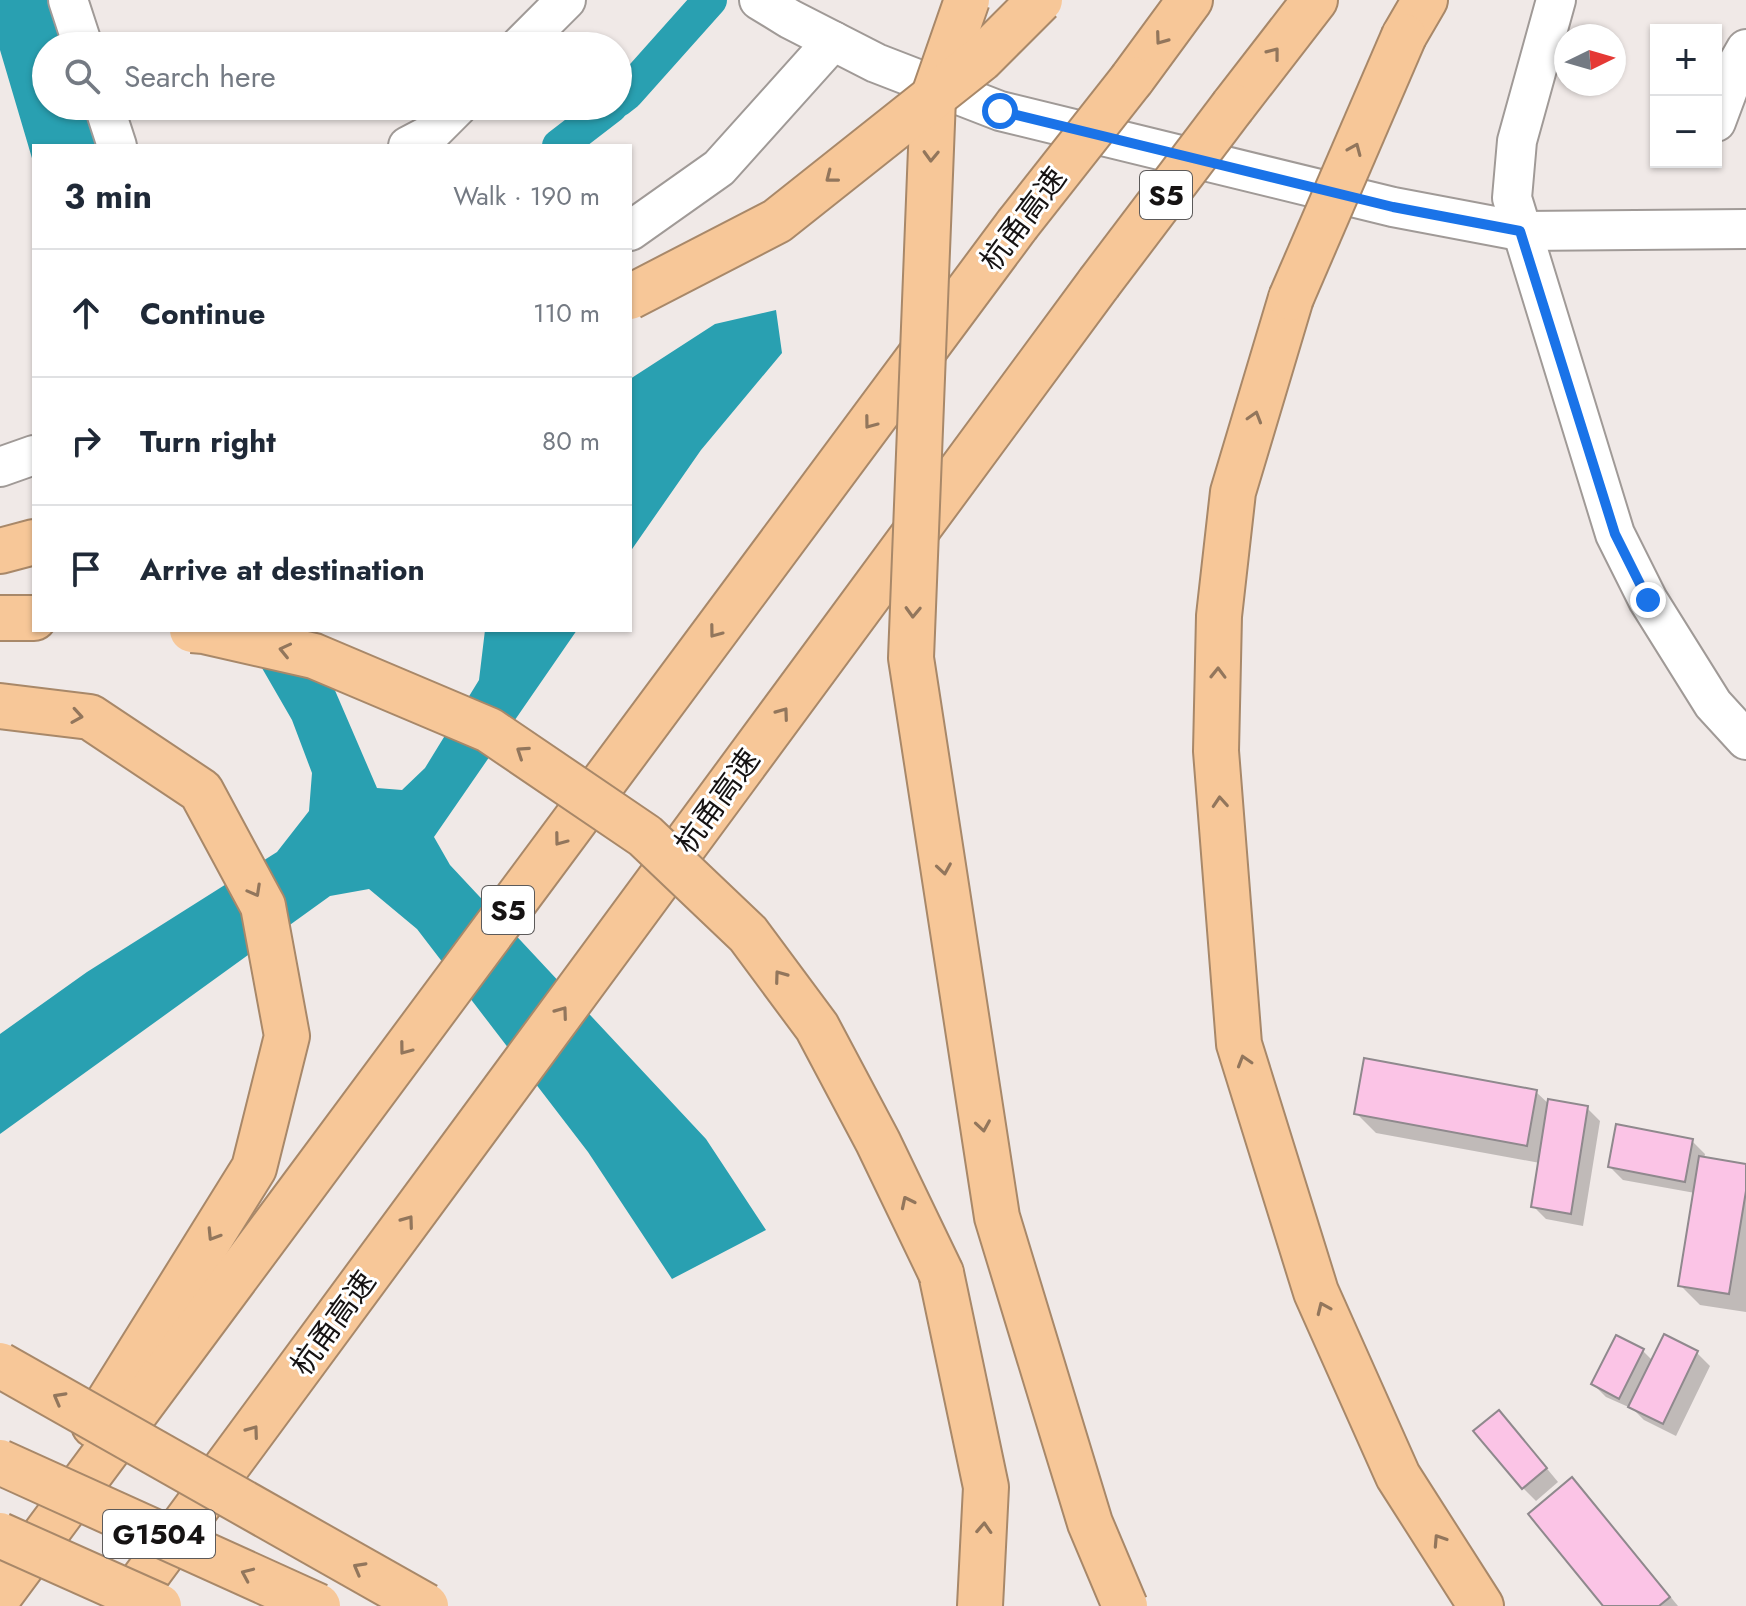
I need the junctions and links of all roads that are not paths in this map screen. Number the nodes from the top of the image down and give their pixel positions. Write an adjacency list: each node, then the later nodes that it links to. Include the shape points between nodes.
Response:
1 (68, 0): 10 (street)
2 (566, 0): 11 (street)
3 (967, 0): 42 (highway, one-way to 42, bridge, via 933,98 911,658 997,1217 1090,1523)
4 (1040, 0): 22 (highway, one-way to 22, bridge, via 981,59 777,221)
5 (1190, 0): 36 (highway, 杭甬高速 / S5, one-way to 36, bridge, via 1017,225)
6 (1315, 0): 37 (highway, 杭甬高速 / S5, one-way to 6, bridge, via 1099,283)
7 (1556, 0): 19 (street, via 1517,141)
8 (774, 10): 12 (street)
9 (1414, 18): 43 (highway, one-way to 9, bridge, via 1398,1476 1316,1292 1243,1059 1216,751 1219,616 1233,492 1291,298)
10 (78, 32)
11 (534, 32)
12 (833, 41): 19 (street, via 1000,111 1393,207); 21 (street, via 719,168)
13 (1746, 49): 14 (street)
14 (1722, 106)
15 (109, 120): 17 (street)
16 (444, 120): 18 (street)
17 (116, 144)
18 (412, 144)
19 (1516, 215): 20 (street); 31 (street, via 1615,534 1648,600 1713,704)
20 (1746, 229)
21 (632, 230)
22 (632, 296)
23 (32, 456): 24 (street)
24 (0, 467)
25 (32, 543): 26 (highway)
26 (0, 551)
27 (0, 618): 28 (highway)
28 (32, 618)
29 (208, 632): 41 (highway, one-way to 29, bridge, via 986,1487 941,1273 817,1027 748,934 645,836 489,730 314,656)
30 (0, 706): 35 (highway, one-way to 35, via 90,717 201,791 263,906 287,1036 254,1168)
31 (1746, 740)
32 (0, 1365): 40 (highway, one-way to 32, bridge)
33 (0, 1462): 39 (highway, G1504, one-way to 33, bridge)
34 (0, 1535): 38 (highway, G1504, bridge)
35 (0, 1576)
36 (0, 1595)
37 (124, 1606)
38 (159, 1606)
39 (318, 1606)
40 (426, 1606)
41 (980, 1606)
42 (1125, 1606)
43 (1481, 1606)

